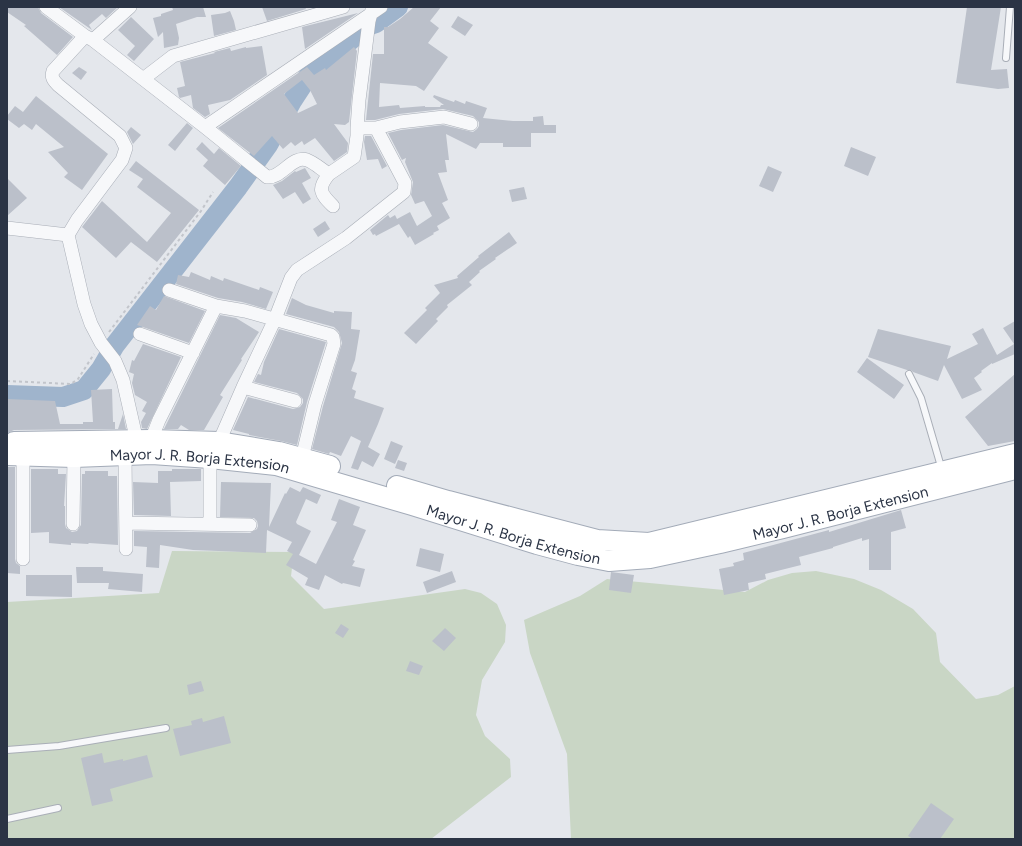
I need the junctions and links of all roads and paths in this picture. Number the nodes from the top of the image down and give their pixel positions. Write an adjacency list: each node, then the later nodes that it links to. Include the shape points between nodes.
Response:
1 (46, 7): 6 (street)
2 (130, 7): 6 (street)
3 (343, 7): 8 (street, via 173,56)
4 (1010, 7): 7 (lane)
5 (372, 16): 10 (street); 11 (street)
6 (89, 38): 8 (street); 17 (street, via 53,70 52,79 120,136 126,148 122,160)
7 (1006, 58)
8 (143, 79): 10 (street)
9 (471, 124): 12 (street, via 444,117 400,122)
10 (205, 127): 13 (street, via 267,177 270,178 302,159 308,160)
11 (357, 128): 12 (street); 13 (street, via 354,157)
12 (376, 128): 20 (street, via 405,183 404,192 346,238 297,270 291,278)
13 (329, 174): 15 (street, via 322,183 321,190)
14 (213, 192): 22 (path)
15 (333, 206)
16 (7, 228): 17 (street)
17 (68, 235): 22 (street, via 90,324)
18 (170, 290): 19 (street)
19 (216, 306): 20 (street); 23 (street)
20 (275, 319): 26 (street); 34 (street, via 331,335 334,340)
21 (140, 334): 23 (street)
22 (104, 346): 25 (path, via 78,379 71,384); 29 (street, via 123,380)
23 (193, 353): 29 (street, via 159,420)
24 (909, 374): 37 (lane, via 922,398)
25 (7, 382)
26 (243, 387): 27 (street); 30 (street)
27 (295, 401)
28 (7, 442): 29 (main road, Mayor J. R. Borja Extension)
29 (141, 449): 30 (main road, Mayor J. R. Borja Extension); 33 (main road, Mayor J. R. Borja Extension); 38 (street)
30 (215, 450): 35 (main road, Mayor J. R. Borja Extension); 39 (street)
31 (1015, 454): 37 (main road, Mayor J. R. Borja Extension)
32 (15, 455): 33 (main road, Mayor J. R. Borja Extension); 44 (street)
33 (74, 457): 40 (street)
34 (302, 458): 35 (main road, Mayor J. R. Borja Extension); 42 (main road, Mayor J. R. Borja Extension, via 448,502)
35 (278, 459): 42 (main road, Mayor J. R. Borja Extension, via 412,505)
36 (1015, 470): 42 (main road, Mayor J. R. Borja Extension, via 783,528 650,558 609,561 578,555)
37 (942, 472): 42 (main road, Mayor J. R. Borja Extension, via 649,543)
38 (126, 523): 39 (street); 43 (street)
39 (210, 523): 41 (street)
40 (73, 524)
41 (250, 525)
42 (539, 535)
43 (126, 549)
44 (23, 560)
45 (166, 728): 46 (lane, via 58,746)
46 (7, 750)
47 (58, 808): 48 (lane)
48 (7, 819)

